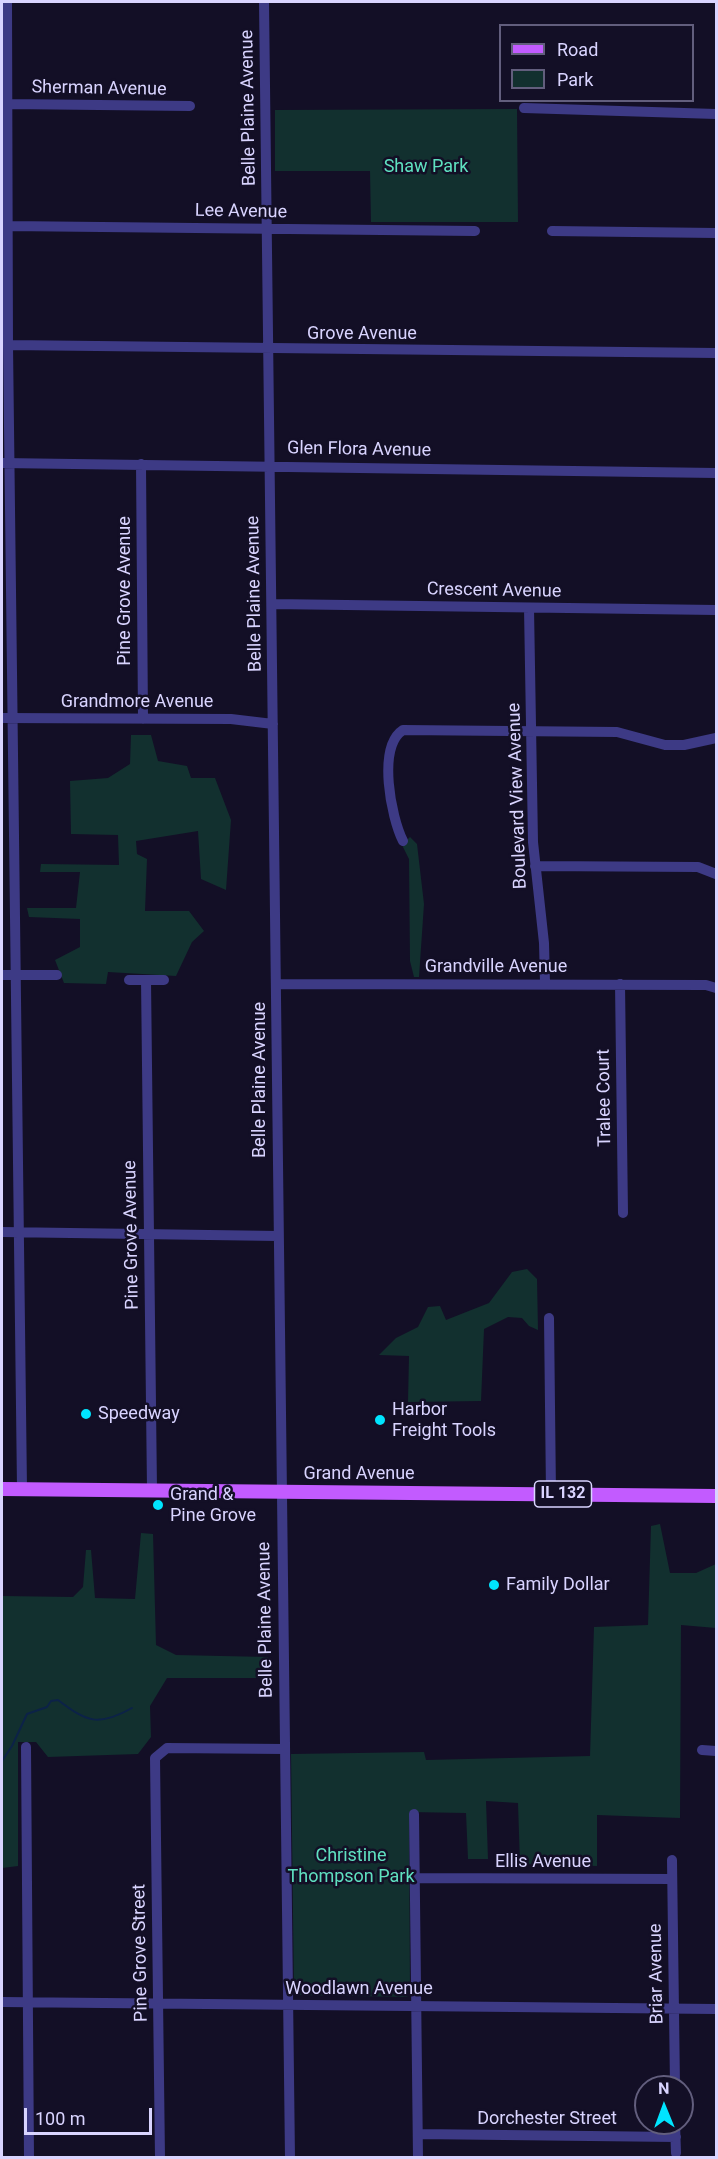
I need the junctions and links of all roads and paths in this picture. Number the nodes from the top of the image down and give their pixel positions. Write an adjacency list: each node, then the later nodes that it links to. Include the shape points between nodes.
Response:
1 (7, 2): 3 (street)
2 (264, 2): 8 (street, Belle Plaine Avenue)
3 (8, 105): 4 (street, Sherman Avenue); 7 (street)
4 (190, 106)
5 (524, 108): 6 (street)
6 (717, 114)
7 (8, 226): 8 (street, Lee Avenue); 12 (street)
8 (267, 229): 9 (street, Lee Avenue); 13 (street, Belle Plaine Avenue)
9 (475, 231)
10 (552, 231): 11 (street)
11 (717, 234)
12 (8, 345): 13 (street, Grove Avenue); 15 (street)
13 (268, 350): 14 (street, Grove Avenue); 17 (street, Belle Plaine Avenue)
14 (717, 353)
15 (6, 463): 16 (street, Glen Flora Avenue); 22 (street)
16 (141, 464): 17 (street, Glen Flora Avenue); 23 (street, Pine Grove Avenue)
17 (270, 465): 18 (street, Glen Flora Avenue); 19 (street, Belle Plaine Avenue)
18 (717, 473)
19 (272, 604): 20 (street, Crescent Avenue); 24 (street, Belle Plaine Avenue)
20 (530, 608): 21 (street, Crescent Avenue); 25 (street, Boulevard View Avenue)
21 (717, 610)
22 (7, 718): 23 (street, Grandmore Avenue); 31 (street)
23 (143, 719): 24 (street, Grandmore Avenue, via 231,719)
24 (273, 724): 37 (street, Belle Plaine Avenue)
25 (531, 730): 26 (street, via 617,732 665,745); 27 (street, via 411,729 396,735 390,749 390,800); 28 (street, Boulevard View Avenue)
26 (717, 738)
27 (403, 841)
28 (535, 866): 29 (street, via 698,867); 36 (street, Boulevard View Avenue)
29 (717, 874)
30 (2, 975): 31 (street)
31 (16, 975): 32 (street); 42 (street)
32 (57, 975)
33 (129, 980): 34 (street)
34 (146, 980): 35 (street); 43 (street, Pine Grove Avenue)
35 (164, 980)
36 (545, 983): 37 (street, Grandville Avenue); 38 (street, Grandville Avenue)
37 (276, 984): 44 (street, Belle Plaine Avenue)
38 (620, 984): 39 (street, Grandville Avenue); 40 (street, Tralee Court)
39 (717, 988)
40 (623, 1213)
41 (2, 1233): 42 (street)
42 (20, 1233): 43 (street); 47 (street)
43 (148, 1234): 44 (street); 48 (street, Pine Grove Avenue)
44 (278, 1236): 49 (street, Belle Plaine Avenue)
45 (549, 1318): 50 (street)
46 (2, 1489): 47 (main road, Grand Avenue / IL 132)
47 (22, 1489): 48 (main road, Grand Avenue / IL 132)
48 (152, 1490): 49 (main road, Grand Avenue / IL 132)
49 (280, 1491): 50 (main road, Grand Avenue / IL 132); 53 (street, Belle Plaine Avenue)
50 (551, 1494): 51 (main road, Grand Avenue / IL 132)
51 (717, 1496)
52 (26, 1747): 61 (street)
53 (284, 1749): 62 (street, Pine Grove Street, via 166,1748 155,1758); 63 (street, Belle Plaine Avenue)
54 (702, 1750): 55 (street)
55 (717, 1751)
56 (414, 1814): 58 (street)
57 (672, 1860): 59 (street, Briar Avenue)
58 (414, 1878): 59 (street, Ellis Avenue); 64 (street)
59 (672, 1879): 66 (street, Briar Avenue)
60 (2, 2002): 61 (street, Woodlawn Avenue)
61 (28, 2002): 62 (street, Woodlawn Avenue); 71 (street)
62 (158, 2004): 63 (street, Woodlawn Avenue); 72 (street, Pine Grove Street)
63 (288, 2005): 64 (street, Woodlawn Avenue); 73 (street, Belle Plaine Avenue)
64 (416, 2006): 66 (street, Woodlawn Avenue); 68 (street)
65 (717, 2009): 66 (street, Woodlawn Avenue)
66 (674, 2010): 67 (street, Briar Avenue)
67 (675, 2075)
68 (418, 2134): 69 (street, Dorchester Street); 74 (street)
69 (676, 2137): 70 (street)
70 (676, 2153)
71 (30, 2157)
72 (160, 2157)
73 (290, 2157)
74 (418, 2157)

